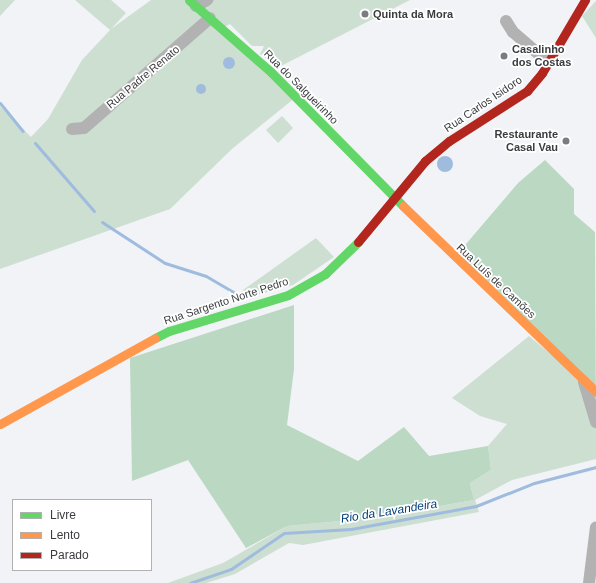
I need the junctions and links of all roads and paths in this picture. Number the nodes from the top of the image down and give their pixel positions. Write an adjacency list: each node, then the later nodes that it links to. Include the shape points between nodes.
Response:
1 (207, 0): 3 (street)
2 (585, 0): 6 (street, Rua Carlos Isidoro)
3 (192, 3): 4 (street, Rua do Salgueirinho)
4 (210, 18): 7 (street, Rua Padre Renato, via 84,128); 8 (street, Rua do Salgueirinho, via 271,72)
5 (506, 21): 6 (street, via 513,32)
6 (548, 62): 8 (street, Rua Carlos Isidoro, via 527,91 436,150)
7 (72, 129)
8 (393, 195): 9 (street, Rua Luís de Camões); 12 (street, Rua Sargento Norte Pedro, via 347,254 302,289 169,330)
9 (584, 382): 10 (street, Rua Luís de Camões); 11 (street)
10 (596, 392)
11 (596, 422)
12 (0, 424)
13 (596, 527): 14 (street)
14 (589, 583)

